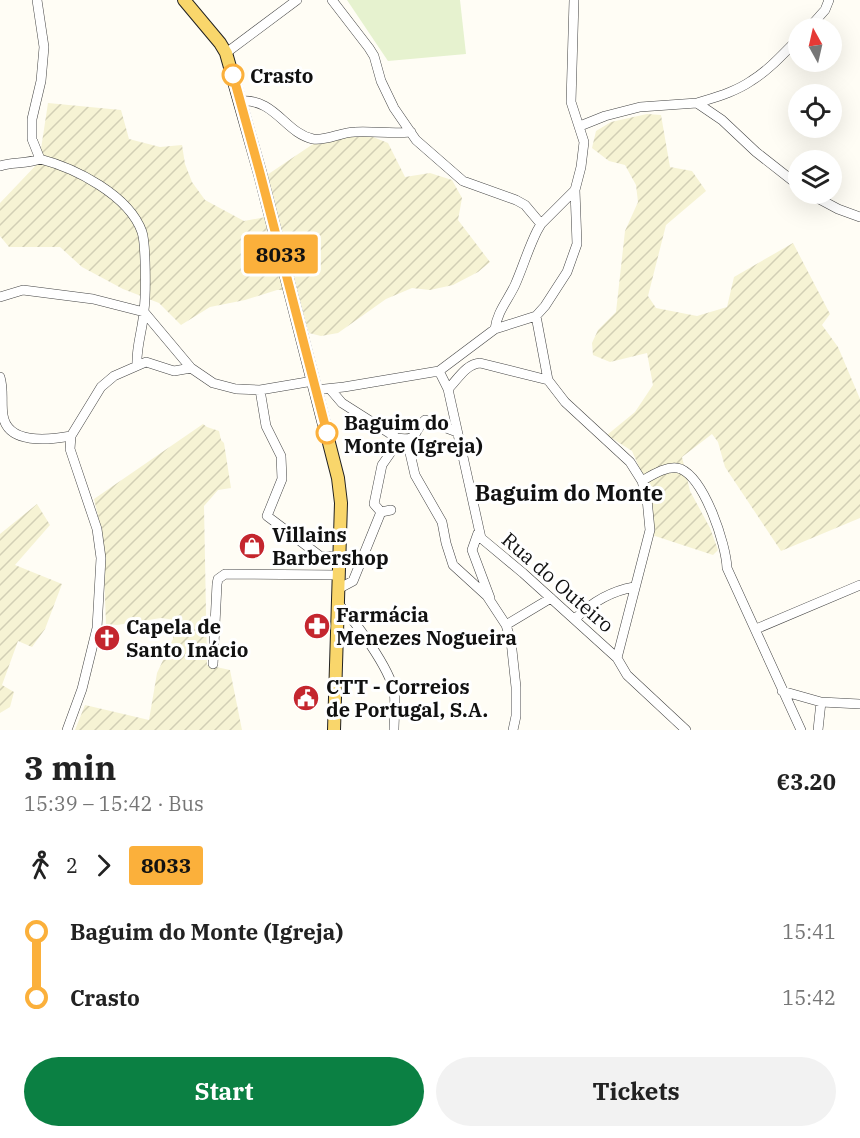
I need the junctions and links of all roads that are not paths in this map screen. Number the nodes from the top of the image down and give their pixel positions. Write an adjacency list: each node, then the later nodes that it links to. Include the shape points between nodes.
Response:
1 (37, 0): 14 (street, via 44,47 32,139)
2 (184, 0): 9 (main road)
3 (297, 0): 9 (street)
4 (332, 0): 13 (street, via 374,56 394,108)
5 (574, 0): 12 (street, via 571,102)
6 (829, 0): 7 (street)
7 (818, 18)
8 (788, 49): 11 (street, via 751,81)
9 (226, 53): 10 (main road)
10 (240, 101): 13 (street, via 267,107 292,128 315,139 353,132); 30 (main road)
11 (697, 103): 12 (street, via 640,107); 16 (street)
12 (580, 126): 17 (street, via 584,142)
13 (411, 132): 20 (street, via 463,181 516,200)
14 (40, 159): 15 (street); 22 (street, via 59,164 108,191 135,220 142,233)
15 (0, 166)
16 (788, 177)
17 (575, 190): 20 (street); 23 (street, via 575,253 567,272)
18 (829, 204): 19 (street)
19 (860, 217)
20 (541, 224): 24 (street, via 516,283 498,313)
21 (0, 297): 22 (street, via 23,290 93,299)
22 (144, 312): 25 (street); 26 (street)
23 (536, 316): 24 (street); 29 (street)
24 (495, 329): 27 (street)
25 (136, 365): 26 (street, via 146,362 174,371); 35 (street, via 101,387)
26 (191, 368): 33 (street, via 213,383)
27 (439, 371): 31 (street); 32 (street, Rua do Outeiro)
28 (0, 377): 35 (street, via 3,414 13,434 50,439)
29 (548, 380): 32 (street, via 480,363 470,366); 37 (street, via 565,402 630,462)
30 (314, 386): 31 (street); 33 (street); 39 (main road, via 339,478)
31 (330, 389): 36 (street, via 342,403)
32 (448, 389): 34 (street, Rua do Outeiro)
33 (260, 390): 39 (street, via 266,426 281,456 282,479 267,516 320,556)
34 (457, 432): 36 (street, via 425,420 414,437); 38 (street, Rua do Outeiro)
35 (71, 436): 55 (street, via 70,449 97,529 100,558 98,628)
36 (402, 439): 43 (street, via 382,465 374,504 386,511 353,581); 45 (street, via 415,475 442,522 453,565)
37 (642, 481): 42 (street, via 650,530); 49 (street, via 675,468 693,479 706,501 726,552 727,568)
38 (478, 533): 44 (street, Rua do Outeiro); 45 (street, via 472,550)
39 (339, 557): 40 (main road)
40 (339, 575): 43 (main road); 51 (street, via 220,576)
41 (860, 585): 49 (street)
42 (634, 587): 47 (street, via 604,596); 50 (street)
43 (338, 589): 46 (main road)
44 (550, 598): 47 (street, Rua do Outeiro); 48 (street)
45 (491, 603): 48 (street)
46 (338, 604): 56 (main road); 57 (street, via 350,615 389,676 394,692)
47 (575, 619): 50 (street, Rua do Outeiro)
48 (506, 625): 58 (street, via 516,687)
49 (756, 629): 52 (street)
50 (617, 658): 59 (street, Rua do Outeiro, via 627,675)
51 (213, 664)
52 (782, 690): 53 (street); 60 (street)
53 (821, 702): 54 (street); 61 (street)
54 (860, 704)
55 (68, 730)
56 (334, 730)
57 (394, 730)
58 (513, 730)
59 (686, 730)
60 (801, 730)
61 (818, 730)

